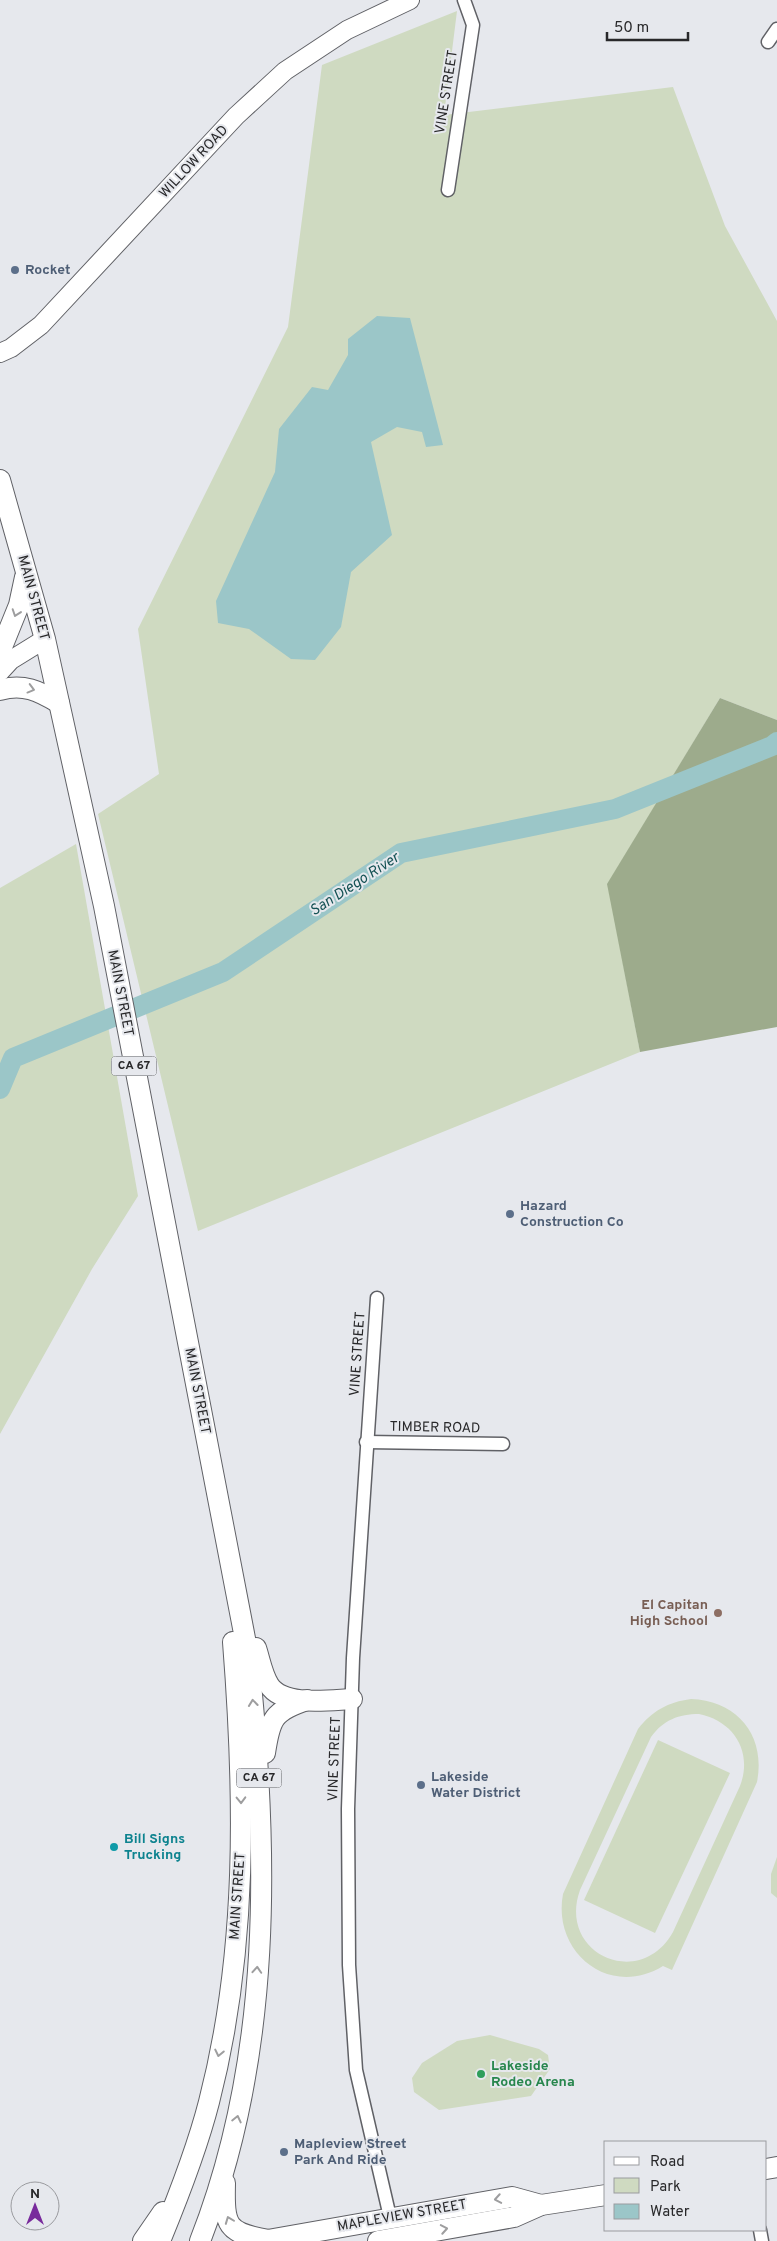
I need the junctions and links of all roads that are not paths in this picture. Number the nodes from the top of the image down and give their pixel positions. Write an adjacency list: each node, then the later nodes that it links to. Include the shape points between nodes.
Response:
1 (410, 0): 6 (main road, WILLOW ROAD, via 347,30 285,71 236,116 41,326)
2 (464, 0): 5 (street, VINE STREET, via 473,25)
3 (777, 29): 4 (street)
4 (768, 42)
5 (448, 190)
6 (0, 354)
7 (0, 480): 8 (main road, MAIN STREET / CA 67)
8 (26, 572): 9 (main road, MAIN STREET / CA 67); 10 (main road, one-way to 10, via 19,605)
9 (45, 640): 11 (main road, via 11,660); 13 (main road, MAIN STREET / CA 67)
10 (0, 652)
11 (0, 672)
12 (0, 690): 13 (main road, one-way to 13, via 9,687 35,689)
13 (60, 703): 17 (main road, MAIN STREET / CA 67, via 105,916)
14 (377, 1298): 15 (street, VINE STREET)
15 (366, 1442): 16 (street, TIMBER ROAD); 18 (street, VINE STREET)
16 (504, 1444)
17 (226, 1540): 19 (main road, via 261,1666 269,1684 275,1692); 20 (main road, MAIN STREET / CA 67, one-way to 17, via 248,1654); 23 (main road, MAIN STREET / CA 67, one-way to 23, via 240,1734 242,1860 233,1974 220,2049 209,2102)
18 (352, 1699): 19 (main road); 25 (street, VINE STREET, via 348,1809 349,1955 356,2070)
19 (307, 1700): 20 (main road, via 289,1706 271,1721)
20 (260, 1792): 21 (main road, MAIN STREET / CA 67, one-way to 20, via 243,2092 254,2018 262,1862)
21 (226, 2166): 26 (main road, one-way to 21, via 241,2235 233,2230 226,2214); 30 (main road, MAIN STREET / CA 67)
22 (604, 2195): 24 (main road, MAPLEVIEW STREET)
23 (175, 2204): 27 (main road, via 161,2214); 28 (main road, MAIN STREET / CA 67); 29 (main road)
24 (541, 2205): 25 (main road, MAPLEVIEW STREET, one-way to 25, via 512,2197); 31 (main road, MAPLEVIEW STREET, one-way to 24, via 514,2217)
25 (390, 2217): 26 (main road, MAPLEVIEW STREET)
26 (275, 2239)
27 (143, 2241)
28 (160, 2241)
29 (177, 2241)
30 (200, 2241)
31 (379, 2241)

